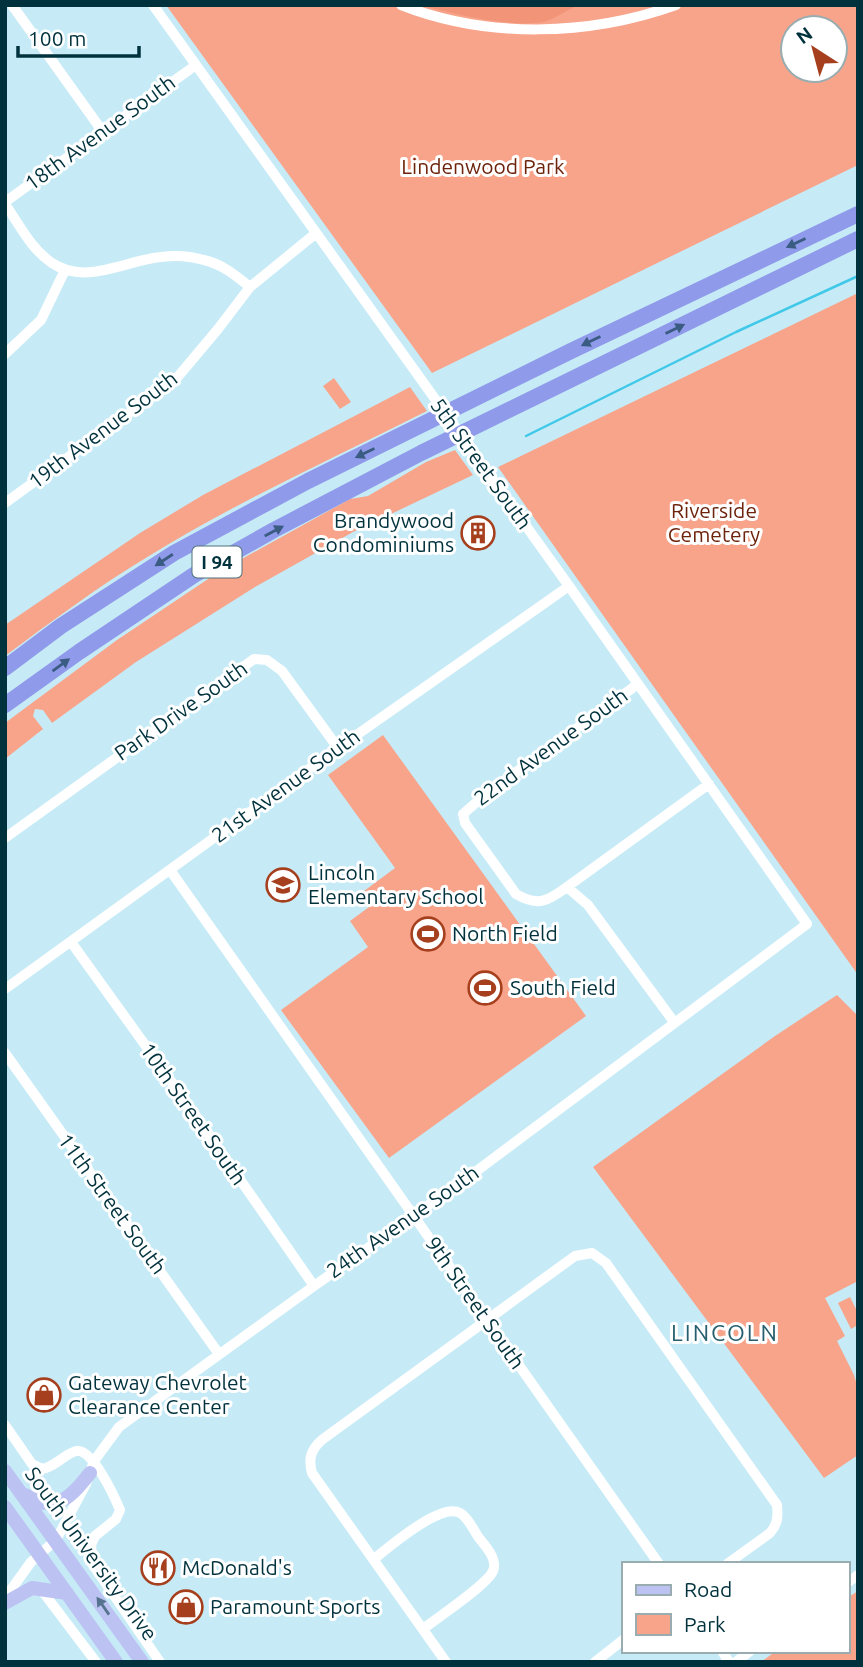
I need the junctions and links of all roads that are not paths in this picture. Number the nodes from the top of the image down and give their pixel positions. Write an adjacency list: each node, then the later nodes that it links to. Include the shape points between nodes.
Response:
1 (12, 5): 6 (street)
2 (153, 5): 5 (street, 5th Street South)
3 (401, 5): 4 (street, via 453,20 533,30 604,23)
4 (676, 5)
5 (196, 65): 6 (street, 18th Avenue South); 9 (street, 5th Street South)
6 (103, 132): 7 (street, 18th Avenue South)
7 (5, 203): 11 (street, via 35,248)
8 (858, 214): 16 (highway, I 94, one-way to 16, via 308,481 174,553)
9 (315, 234): 12 (street, 19th Avenue South); 15 (street, 5th Street South)
10 (858, 239): 18 (highway, I 94, one-way to 10, via 194,575 482,423)
11 (65, 270): 12 (street, via 87,272 159,257 184,257 223,266); 13 (street, via 41,320)
12 (250, 287): 14 (street, 19th Avenue South, via 176,379)
13 (5, 354)
14 (5, 503)
15 (569, 586): 17 (street, 5th Street South); 19 (street, 21st Avenue South)
16 (5, 668)
17 (638, 684): 20 (street, 5th Street South); 23 (street, 22nd Avenue South, via 463,814 516,894 541,902)
18 (5, 707)
19 (338, 748): 21 (street, Park Drive South, via 282,671 267,660 254,659); 22 (street, 21st Avenue South)
20 (709, 784): 23 (street); 24 (street, 5th Street South)
21 (5, 838)
22 (170, 870): 25 (street, 21st Avenue South); 29 (street, 9th Street South)
23 (567, 887): 27 (street, via 588,905)
24 (807, 924): 27 (street, 24th Avenue South)
25 (71, 942): 26 (street, 21st Avenue South); 30 (street, 10th Street South)
26 (5, 989)
27 (674, 1022): 29 (street, 24th Avenue South)
28 (5, 1053): 32 (street, 11th Street South)
29 (413, 1216): 30 (street, 24th Avenue South); 31 (street, 9th Street South)
30 (314, 1286): 32 (street, 24th Avenue South)
31 (486, 1319): 40 (street, via 323,1439 310,1454 312,1473); 41 (street, 9th Street South); 42 (street, via 575,1256 592,1252 606,1263 777,1505 776,1526)
32 (219, 1354): 34 (street, 24th Avenue South, via 127,1421 106,1441)
33 (5, 1425): 34 (street, via 32,1464 42,1469 76,1451 83,1452)
34 (92, 1467): 36 (main road, via 65,1500 37,1502); 38 (street, 24th Avenue South); 53 (street, via 120,1510 116,1520 95,1536 93,1565)
35 (5, 1471): 36 (main road, South University Drive)
36 (21, 1492): 38 (main road, South University Drive)
37 (5, 1507): 39 (main road, South University Drive)
38 (56, 1540): 39 (street, 24th Avenue South); 52 (main road, South University Drive, one-way to 38)
39 (39, 1555): 44 (main road, South University Drive); 45 (street, 24th Avenue South)
40 (374, 1559): 47 (street); 47 (street, via 436,1515 452,1510 462,1514 493,1557 494,1570 486,1581)
41 (658, 1562)
42 (730, 1562)
43 (40, 1588): 44 (main road); 46 (main road); 50 (street)
44 (67, 1594): 49 (main road, South University Drive)
45 (5, 1598)
46 (5, 1603)
47 (423, 1629): 54 (street)
48 (622, 1641): 55 (street)
49 (113, 1658): 51 (main road, via 123,1657)
50 (96, 1662)
51 (126, 1662)
52 (142, 1662)
53 (160, 1662)
54 (446, 1662)
55 (595, 1662)

